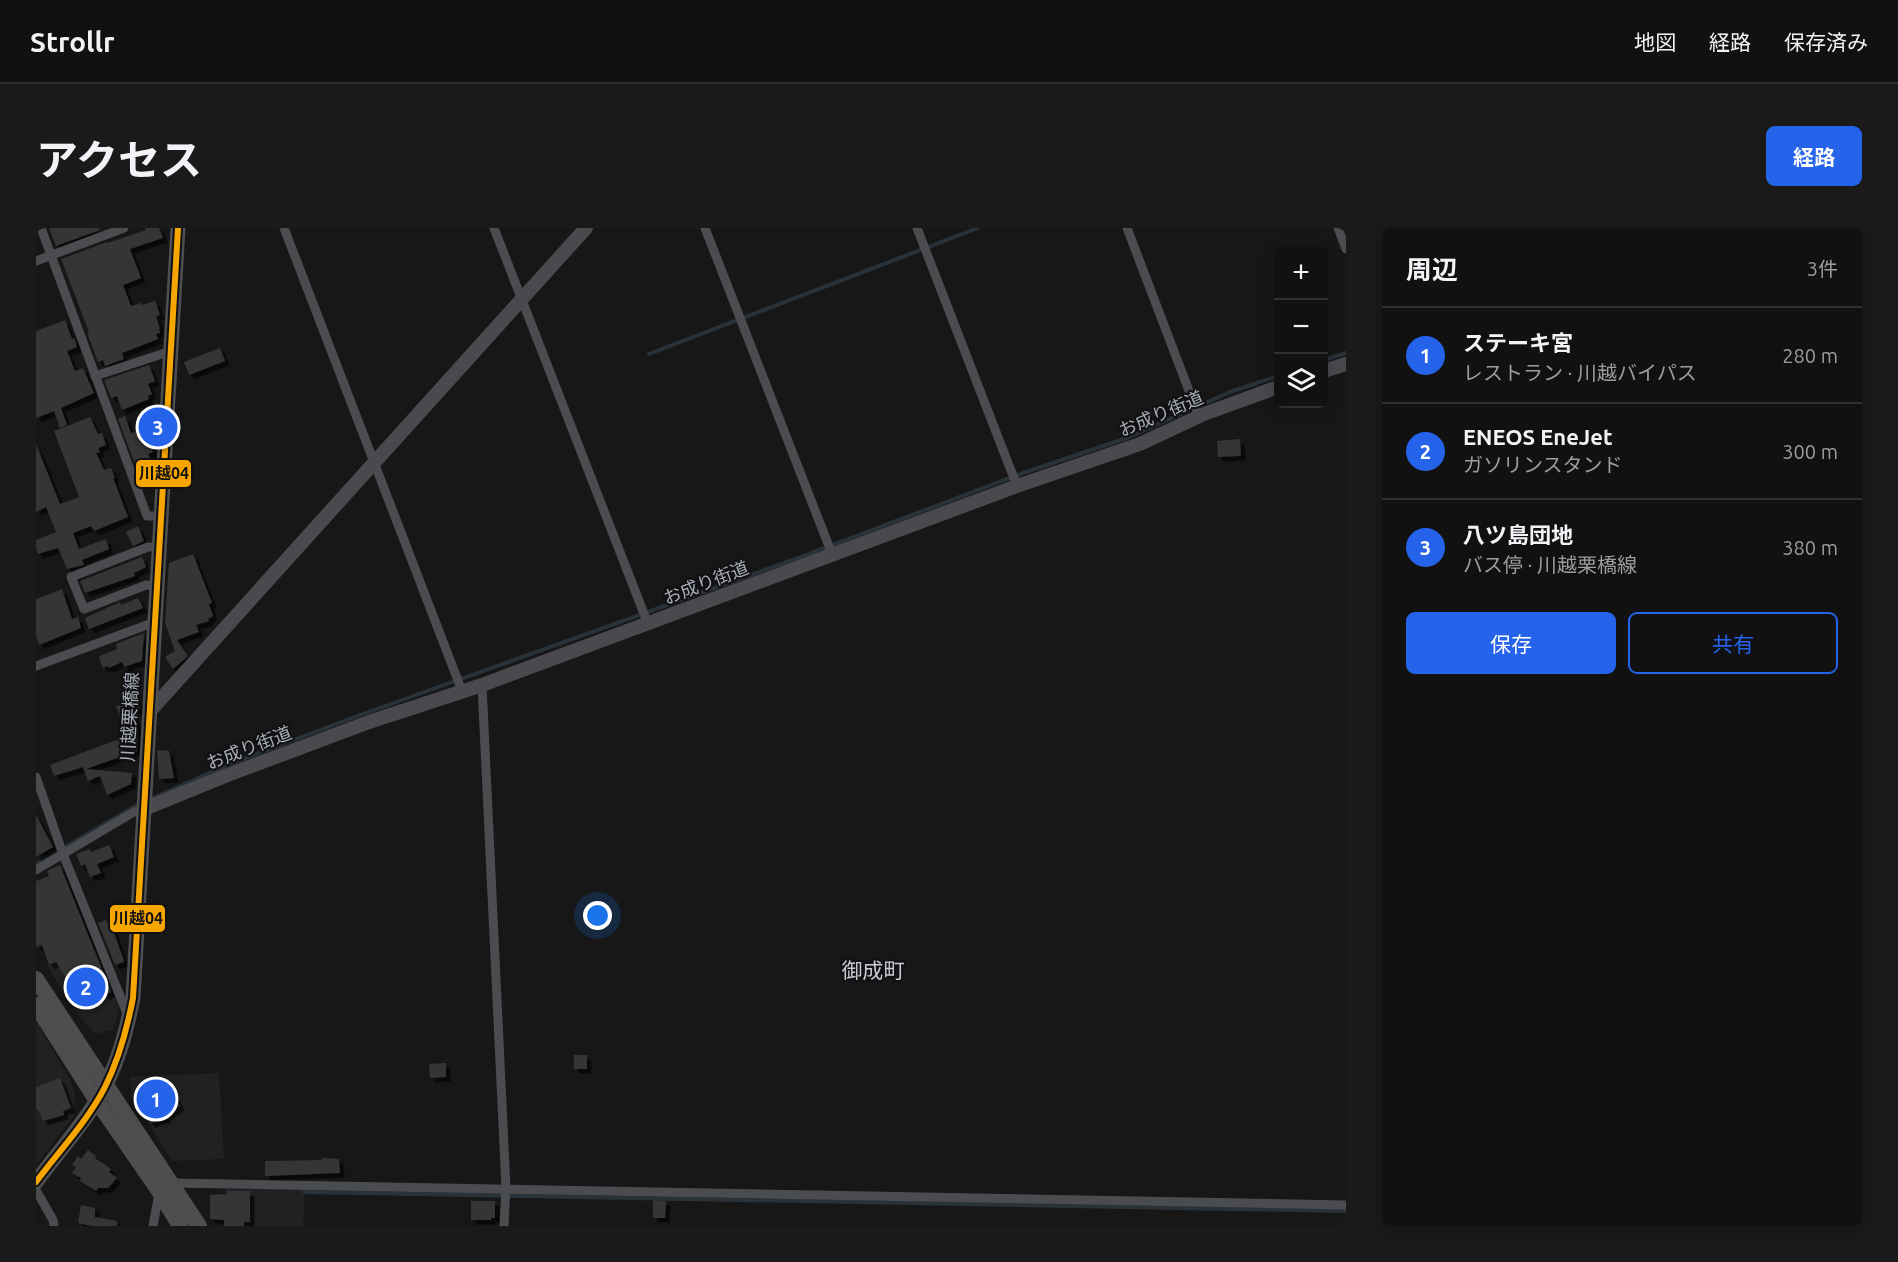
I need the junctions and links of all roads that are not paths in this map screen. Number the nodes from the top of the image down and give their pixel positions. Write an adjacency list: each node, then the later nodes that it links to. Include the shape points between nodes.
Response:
1 (41, 228): 12 (street)
2 (124, 228): 12 (street)
3 (178, 228): 15 (main road, 川越栗橋線)
4 (284, 228): 21 (street)
5 (494, 228): 14 (street)
6 (586, 228): 14 (street)
7 (705, 228): 25 (street)
8 (917, 228): 22 (street)
9 (1127, 228): 20 (street)
10 (1338, 228): 11 (street)
11 (1346, 249)
12 (52, 255): 13 (street); 18 (street)
13 (36, 261)
14 (522, 300): 21 (street); 28 (street)
15 (171, 351): 18 (street); 23 (main road, 川越栗橋線)
16 (1346, 364): 17 (street)
17 (1328, 369)
18 (95, 376): 23 (street, via 147,516)
19 (1274, 388): 20 (street, お成り街道)
20 (1198, 417): 22 (street, お成り街道, via 1140,444)
21 (374, 461): 31 (street); 32 (street)
22 (1017, 486): 25 (street, お成り街道)
23 (161, 516): 24 (main road, 川越栗橋線)
24 (159, 547): 26 (main road, 川越栗橋線); 26 (street, via 148,547 70,577 84,609 146,585)
25 (832, 555): 28 (street, お成り街道)
26 (157, 586): 27 (main road, 川越栗橋線)
27 (155, 622): 29 (street); 32 (main road, 川越栗橋線)
28 (648, 624): 30 (street, お成り街道)
29 (36, 666)
30 (482, 685): 31 (street, お成り街道); 44 (street)
31 (462, 690): 34 (street, お成り街道, via 245,768)
32 (150, 711): 34 (main road, 川越栗橋線)
33 (36, 777): 35 (street)
34 (144, 809): 35 (street); 39 (main road, 川越栗橋線)
35 (63, 854): 36 (street); 39 (street)
36 (36, 870)
37 (36, 979): 40 (highway)
38 (36, 1005): 41 (highway)
39 (129, 1018): 40 (main road, 川越栗橋線)
40 (105, 1086): 41 (main road, 川越栗橋線); 43 (highway)
41 (97, 1101): 42 (main road, 川越栗橋線); 43 (highway)
42 (36, 1182)
43 (166, 1187): 44 (street); 48 (street); 49 (highway); 50 (highway)
44 (506, 1188): 46 (street); 51 (street)
45 (36, 1190): 47 (street)
46 (1346, 1205)
47 (54, 1226)
48 (153, 1226)
49 (180, 1226)
50 (199, 1226)
51 (504, 1226)

